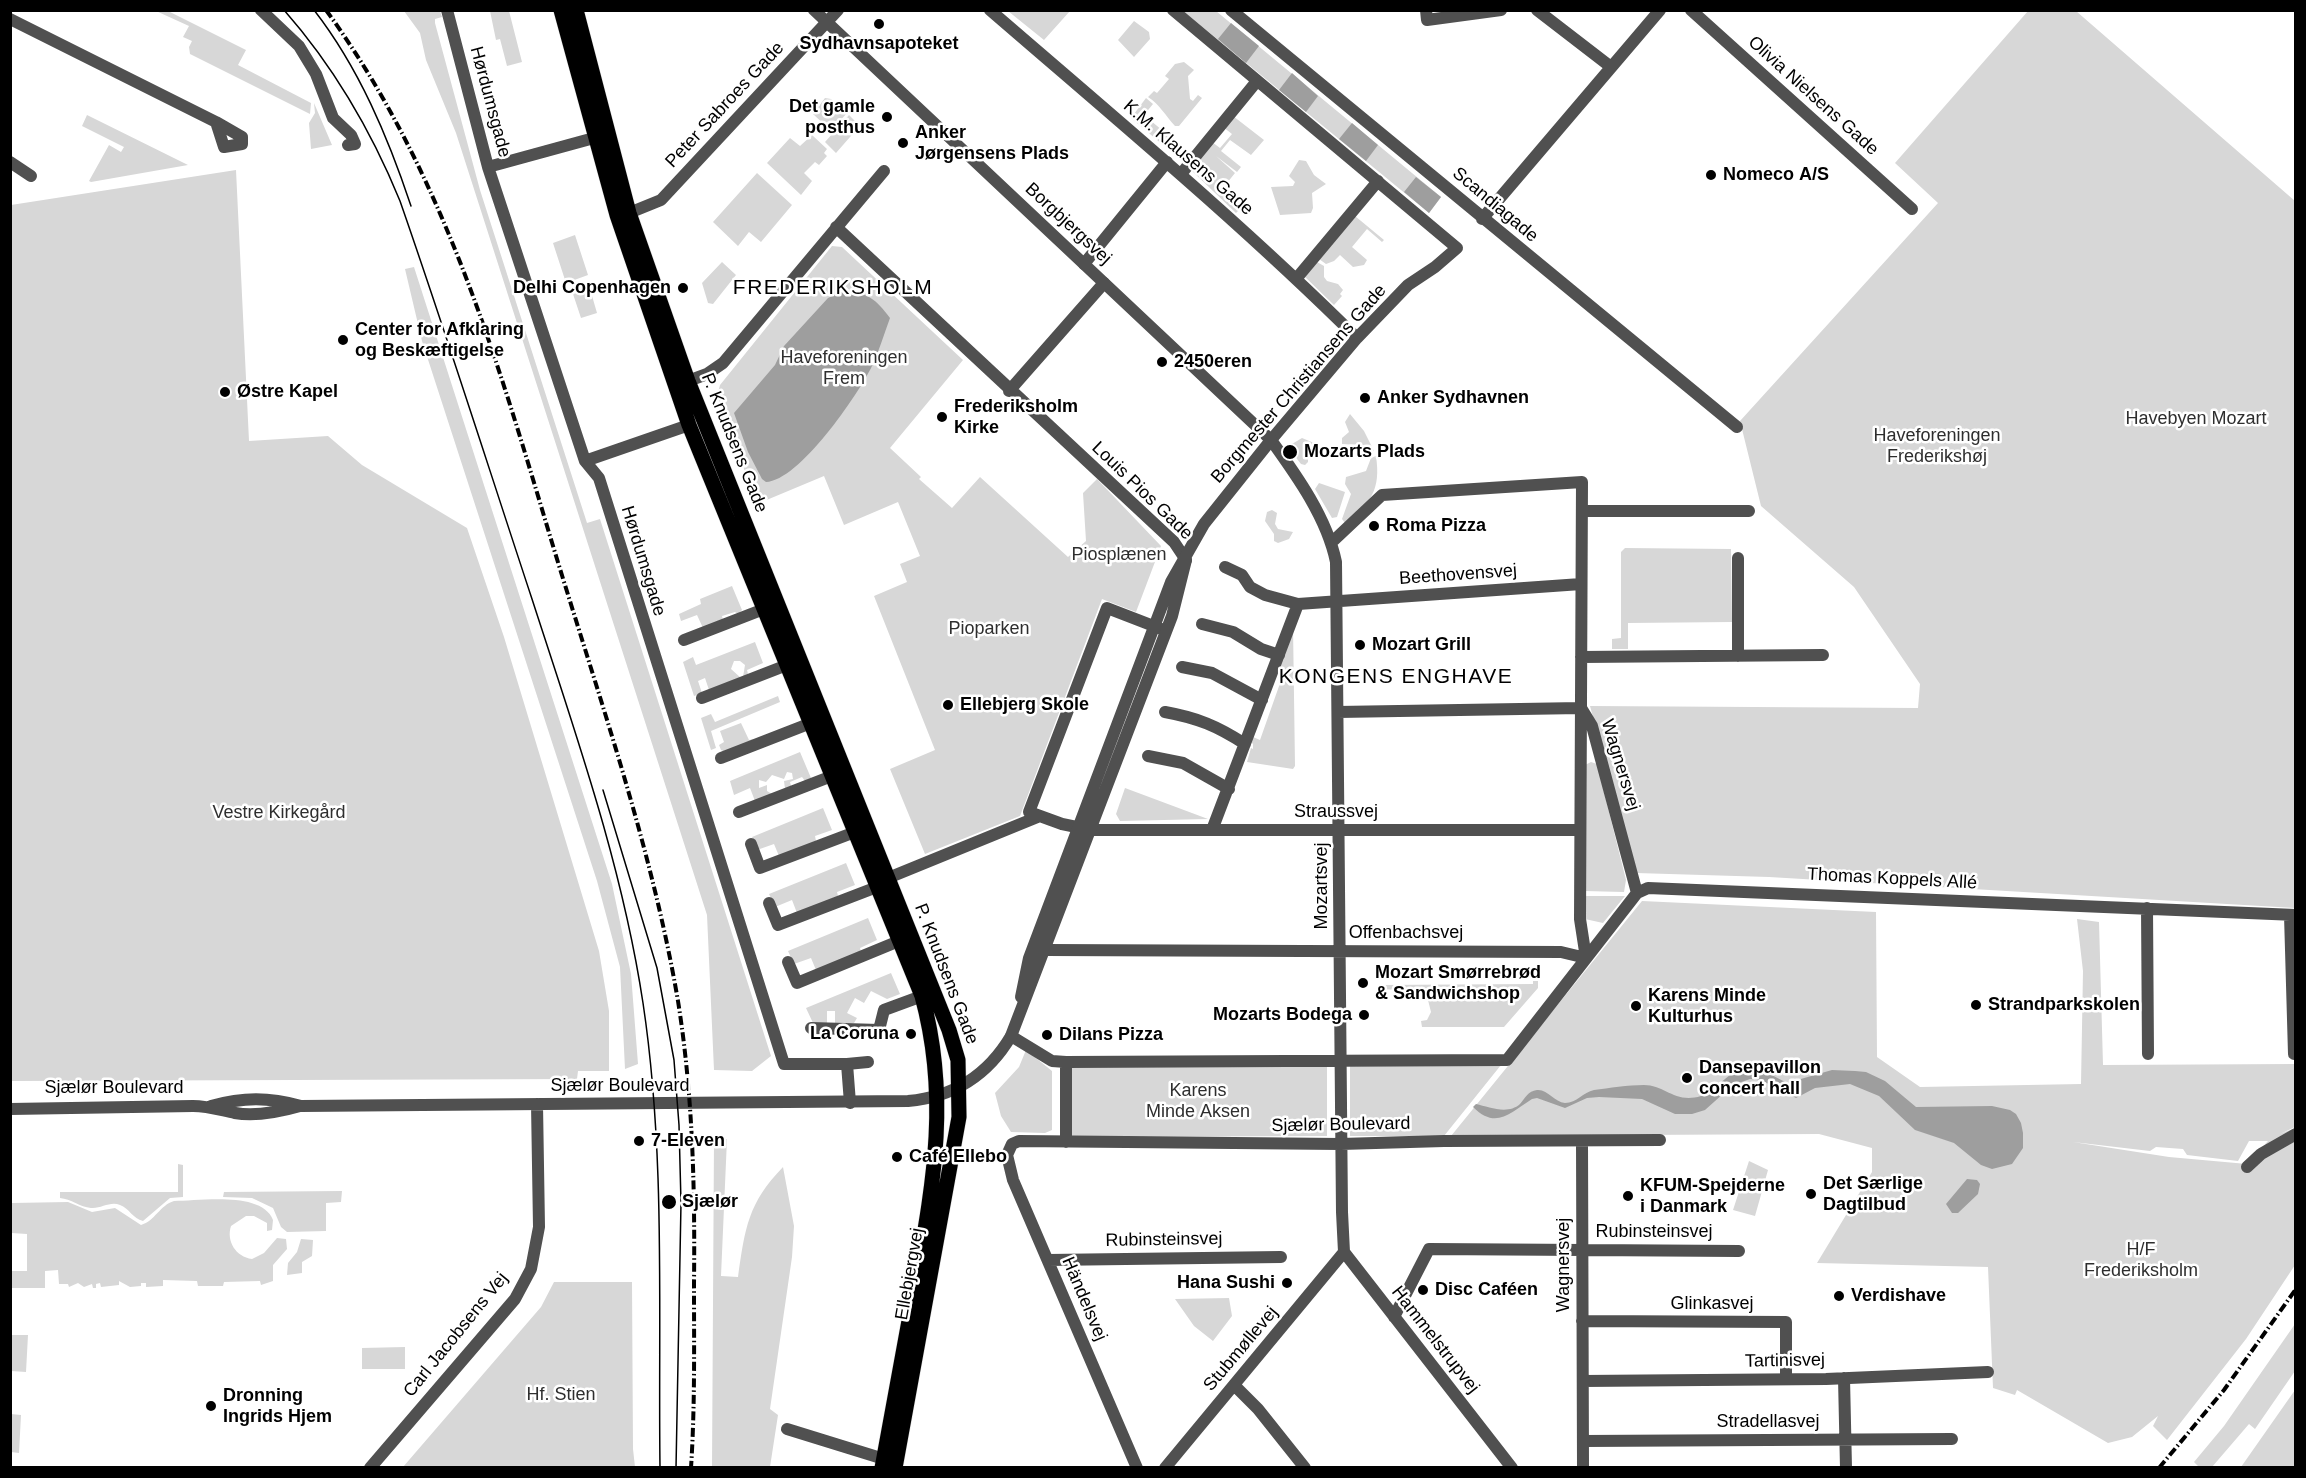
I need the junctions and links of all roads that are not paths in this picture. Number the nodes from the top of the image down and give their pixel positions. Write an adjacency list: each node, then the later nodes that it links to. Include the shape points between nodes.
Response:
1 (261, 10): 21 (street, via 299,46 316,74 333,118 351,135 355,144)
2 (447, 10): 24 (street, Hørdumsgade)
3 (561, 10): 20 (main road, P. Knudsens Gade)
4 (576, 10): 30 (main road, P. Knudsens Gade)
5 (814, 10): 16 (street, Borgbjergsvej)
6 (838, 10): 16 (street, Peter Sabroes Gade)
7 (990, 10): 23 (street, K.M. Klausens Gade)
8 (1173, 10): 18 (street)
9 (1231, 10): 31 (street, Scandiagade)
10 (1426, 10): 11 (street, via 1427,20)
11 (1501, 10)
12 (1537, 10): 17 (street)
13 (1659, 10): 17 (street)
14 (1691, 10): 29 (street, Olivia Nielsens Gade)
15 (10, 19): 19 (street)
16 (827, 23): 30 (street, Peter Sabroes Gade, via 661,200); 33 (street, Borgbjergsvej)
17 (1611, 67): 31 (street)
18 (1257, 81): 26 (street); 28 (street)
19 (216, 122)
20 (594, 138): 24 (street); 39 (main road, P. Knudsens Gade)
21 (348, 145)
22 (10, 162): 27 (street)
23 (1167, 162): 26 (street, K.M. Klausens Gade); 33 (street)
24 (488, 166): 42 (street, Hørdumsgade)
25 (884, 171): 32 (street)
26 (1181, 174): 34 (street, K.M. Klausens Gade)
27 (31, 176)
28 (1378, 181): 34 (street); 36 (street, Borgmester Christiansens Gade, via 1457,248 1408,285)
29 (1912, 209)
30 (629, 213): 37 (main road, P. Knudsens Gade)
31 (1482, 219): 40 (street, Scandiagade)
32 (836, 227): 37 (street, via 723,363); 38 (street, Louis Pios Gade)
33 (1084, 264): 35 (street, Borgbjergsvej)
34 (1296, 279): 36 (street, K.M. Klausens Gade)
35 (1104, 283): 38 (street); 41 (street, Borgbjergsvej)
36 (1357, 338): 41 (street, Borgmester Christiansens Gade)
37 (688, 381): 82 (main road, P. Knudsens Gade)
38 (1010, 391): 47 (street, Louis Pios Gade, via 1174,542)
39 (689, 425): 42 (street); 52 (main road, P. Knudsens Gade)
40 (1737, 427)
41 (1271, 440): 45 (street); 47 (street, Borgmester Christiansens Gade, via 1204,524)
42 (585, 461): 100 (street, Hørdumsgade, via 599,478 784,1064)
43 (1582, 511): 44 (street); 45 (street, Wagnersvej, via 1582,482 1382,495); 49 (street, Wagnersvej)
44 (1749, 511)
45 (1332, 542): 50 (street, Mozartsvej)
46 (1738, 558): 58 (street)
47 (1186, 560): 54 (street, Borgmester Christiansens Gade, via 1171,582)
48 (1225, 567): 51 (street, Beethovensvej, via 1242,575 1250,587 1264,595)
49 (1581, 584): 50 (street, Beethovensvej); 59 (street, Wagnersvej)
50 (1338, 601): 51 (street, Beethovensvej); 66 (street, Mozartsvej)
51 (1298, 604): 56 (street)
52 (764, 609): 55 (street); 60 (main road, P. Knudsens Gade)
53 (1202, 624): 56 (street, via 1233,632)
54 (1160, 628): 74 (street, via 1107,608 1029,812); 75 (street, Borgmester Christiansens Gade); 80 (street, Borgmester Christiansens Gade)
55 (684, 640)
56 (1279, 655): 63 (street)
57 (1822, 655): 58 (street)
58 (1738, 656): 59 (street)
59 (1581, 657): 64 (street, Wagnersvej)
60 (787, 665): 62 (street); 67 (main road, P. Knudsens Gade)
61 (1182, 667): 63 (street, via 1212,673)
62 (702, 698)
63 (1262, 700): 68 (street)
64 (1581, 708): 66 (street); 78 (street, Wagnersvej); 83 (street, Wagnersvej, via 1592,726)
65 (1165, 712): 68 (street, via 1198,718)
66 (1338, 712): 77 (street, Mozartsvej)
67 (811, 723): 70 (street); 71 (main road, P. Knudsens Gade)
68 (1245, 744): 72 (street)
69 (1148, 756): 72 (street, via 1184,763)
70 (721, 758)
71 (832, 776): 73 (street); 79 (main road, P. Knudsens Gade)
72 (1229, 789): 76 (street)
73 (739, 812)
74 (1040, 816): 75 (street); 82 (street)
75 (1078, 828): 80 (street); 94 (street, Borgmester Christiansens Gade, via 1029,958)
76 (1212, 830): 77 (street, Straussvej); 80 (street, Straussvej)
77 (1339, 830): 78 (street, Straussvej); 89 (street, Mozartsvej)
78 (1580, 830): 90 (street, Wagnersvej, via 1580,919)
79 (855, 831): 81 (street, via 760,868); 82 (main road, P. Knudsens Gade)
80 (1091, 831): 88 (street, Borgmester Christiansens Gade)
81 (751, 844)
82 (883, 882): 84 (street, via 778,925); 87 (main road, P. Knudsens Gade); 101 (main road, P. Knudsens Gade, via 949,1030 958,1060)
83 (1637, 893): 85 (street, Thomas Koppels Allé, via 1664,887); 90 (street)
84 (769, 903)
85 (2147, 908): 86 (street, Thomas Koppels Allé); 95 (street)
86 (2293, 915): 96 (street, Thomas Koppels Allé)
87 (899, 941): 91 (street, P. Knudsens Gade, via 797,983); 92 (main road, P. Knudsens Gade)
88 (1046, 950): 89 (street, Offenbachsvej); 94 (street, Borgmester Christiansens Gade)
89 (1340, 951): 90 (street, Offenbachsvej, via 1560,952); 97 (street, Mozartsvej)
90 (1586, 958): 97 (street, via 1507,1060)
91 (788, 962)
92 (922, 996): 93 (street, P. Knudsens Gade, via 884,1010 879,1030); 102 (main road, P. Knudsens Gade, via 932,1036)
93 (811, 1028)
94 (1013, 1032): 99 (street, via 1052,1061); 101 (street, Borgmester Christiansens Gade, via 995,1061)
95 (2148, 1054)
96 (2294, 1054)
97 (1341, 1061): 99 (street); 111 (street, Mozartsvej)
98 (868, 1062): 100 (street, Hørdumsgade)
99 (1066, 1062): 109 (street)
100 (847, 1064): 103 (street)
101 (960, 1086): 102 (street, Borgmester Christiansens Gade); 129 (main road, Ellebjergvej, via 953,1152)
102 (938, 1096): 103 (street, Sjælør Boulevard); 129 (main road, Ellebjergvej, via 927,1223)
103 (850, 1103): 104 (street, Sjælør Boulevard)
104 (537, 1104): 105 (street, Sjælør Boulevard, via 301,1106 275,1113 236,1113 211,1106); 130 (street, Carl Jacobsens Vej, via 539,1227 531,1269 514,1299)
105 (13, 1107)
106 (2295, 1134): 112 (street)
107 (1660, 1140): 108 (street)
108 (1582, 1141): 111 (street, Sjælør Boulevard); 113 (street, Wagnersvej)
109 (1066, 1142): 110 (street, Sjælør Boulevard); 111 (street, Sjælør Boulevard)
110 (1012, 1144): 117 (street, Händelsvej, via 1007,1162)
111 (1341, 1144): 115 (street, Mozartsvej)
112 (2247, 1167)
113 (1582, 1251): 114 (street, Rubinsteinsvej); 118 (street, Rubinsteinsvej, via 1429,1249); 119 (street, Wagnersvej)
114 (1738, 1251)
115 (1344, 1252): 118 (street, Hammelstrupvej); 124 (street, Stubmøllevej)
116 (1281, 1257): 117 (street, Rubinsteinsvej)
117 (1048, 1260): 131 (street, Händelsvej)
118 (1394, 1317): 134 (street, Hammelstrupvej)
119 (1582, 1322): 122 (street, Glinkasvej, via 1786,1322); 123 (street, Wagnersvej)
120 (1988, 1372): 121 (street, Tartinisvej)
121 (1844, 1377): 122 (street, Tartinisvej); 127 (street)
122 (1786, 1378): 123 (street, Tartinisvej)
123 (1583, 1381): 128 (street, Wagnersvej)
124 (1234, 1385): 132 (street, Stubmøllevej); 133 (street)
125 (787, 1429): 129 (street)
126 (1952, 1439): 127 (street, Stradellasvej)
127 (1846, 1440): 128 (street, Stradellasvej); 136 (street)
128 (1583, 1441): 135 (street, Wagnersvej)
129 (887, 1465)
130 (370, 1467)
131 (1137, 1467)
132 (1165, 1467)
133 (1305, 1467)
134 (1512, 1467)
135 (1583, 1467)
136 (1846, 1467)

